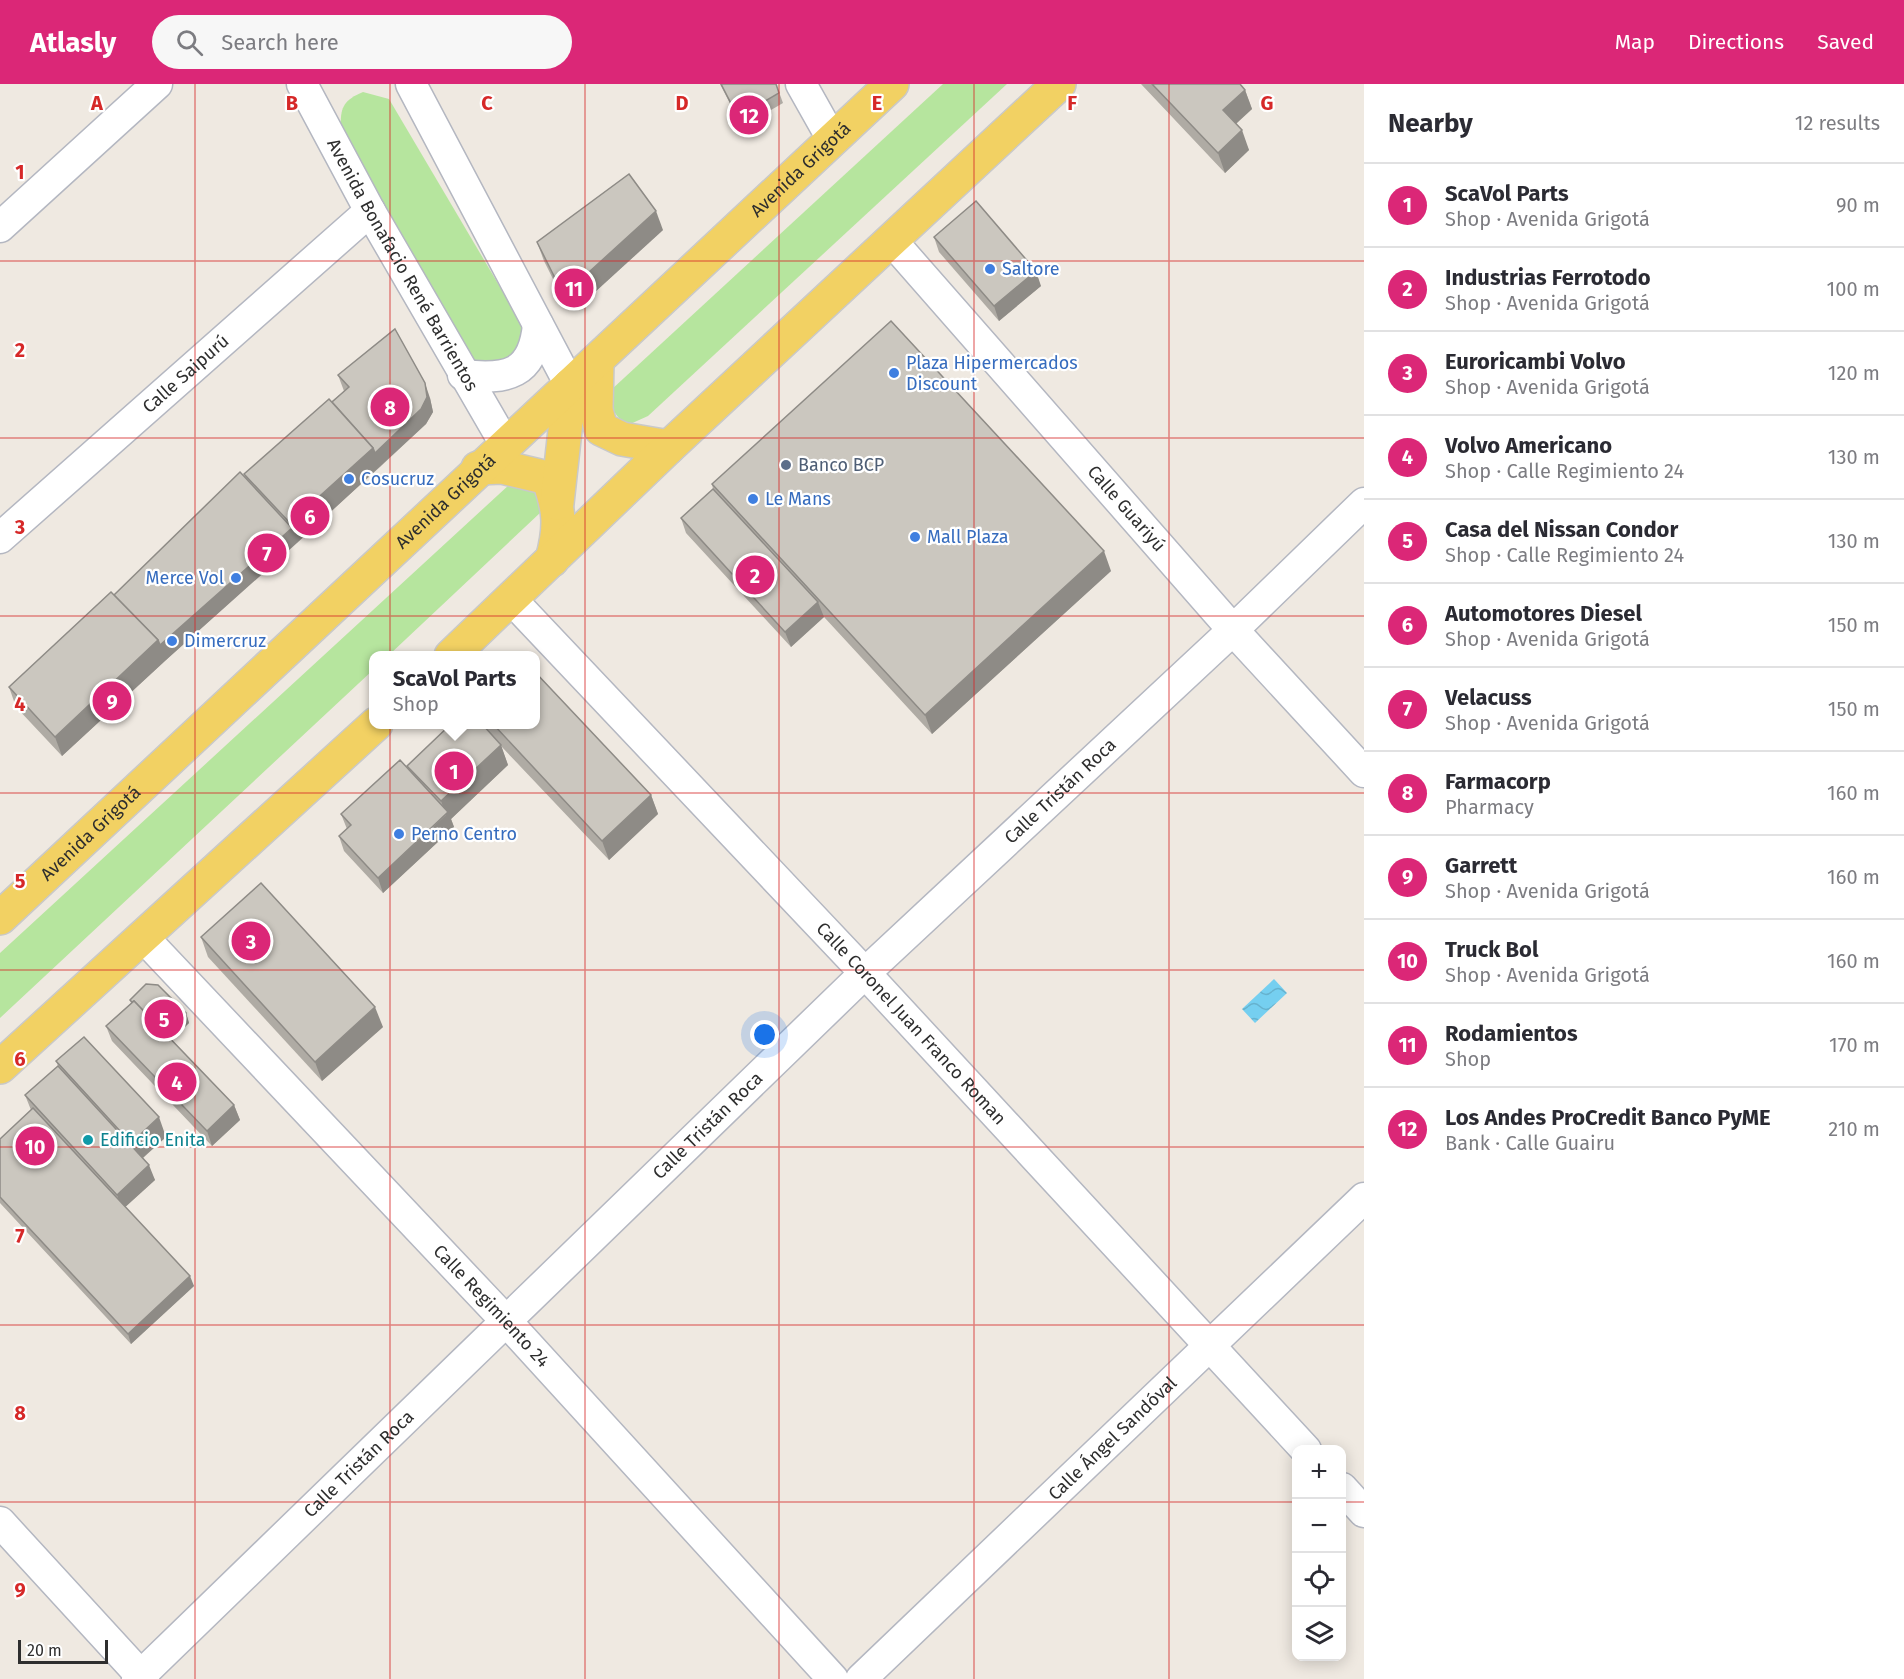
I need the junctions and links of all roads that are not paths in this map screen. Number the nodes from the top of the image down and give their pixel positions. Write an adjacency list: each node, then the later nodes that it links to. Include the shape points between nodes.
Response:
1 (157, 84): 9 (street)
2 (411, 84): 11 (street)
3 (801, 84): 7 (street)
4 (892, 84): 7 (main road, Avenida Grigotá)
5 (1059, 84): 10 (main road)
6 (314, 88): 8 (street, Avenida Bonafacio René Barrientos)
7 (832, 139): 12 (main road, Avenida Grigotá)
8 (370, 211): 13 (street, Avenida Bonafacio René Barrientos); 22 (street, Calle Saipurú)
9 (0, 227)
10 (891, 240): 18 (main road); 25 (street, Calle Guariyú)
11 (538, 325): 13 (street, via 536,344 527,360 513,372 495,379); 14 (street)
12 (597, 361): 14 (main road, Avenida Grigotá); 15 (main road, via 596,410 601,429)
13 (463, 375): 17 (street, Avenida Bonafacio René Barrientos)
14 (570, 385): 16 (main road); 17 (main road, Avenida Grigotá)
15 (622, 439): 16 (main road); 18 (main road)
16 (564, 441): 17 (main road); 20 (main road)
17 (506, 444): 19 (main road, Avenida Grigotá)
18 (669, 447): 23 (main road)
19 (478, 468): 20 (main road, via 502,467 548,478); 29 (main road, Avenida Grigotá)
20 (557, 503): 23 (main road, via 560,530)
21 (1364, 503): 25 (street, Calle Tristán Roca)
22 (0, 538)
23 (552, 560): 24 (main road)
24 (512, 600): 26 (main road); 31 (street, Calle Coronel Juan Franco Roman)
25 (1233, 630): 28 (street, Calle Guariyú); 31 (street, Calle Tristán Roca)
26 (456, 651)
27 (371, 729): 30 (main road)
28 (1364, 772)
29 (0, 918)
30 (144, 938): 32 (main road); 34 (street, Calle Regimiento 24)
31 (865, 974): 34 (street, Calle Tristán Roca); 35 (street, Calle Coronel Juan Franco Roman)
32 (0, 1067)
33 (1364, 1198): 35 (street, Calle Ángel Sandóval)
34 (507, 1322): 40 (street, Calle Tristán Roca); 41 (street, Calle Regimiento 24)
35 (1212, 1346): 36 (street, Calle Coronel Juan Franco Roman); 42 (street, Calle Ángel Sandóval)
36 (1302, 1445)
37 (1346, 1493): 38 (street)
38 (1364, 1512)
39 (0, 1522): 40 (street)
40 (140, 1678)
41 (832, 1679)
42 (861, 1679)

